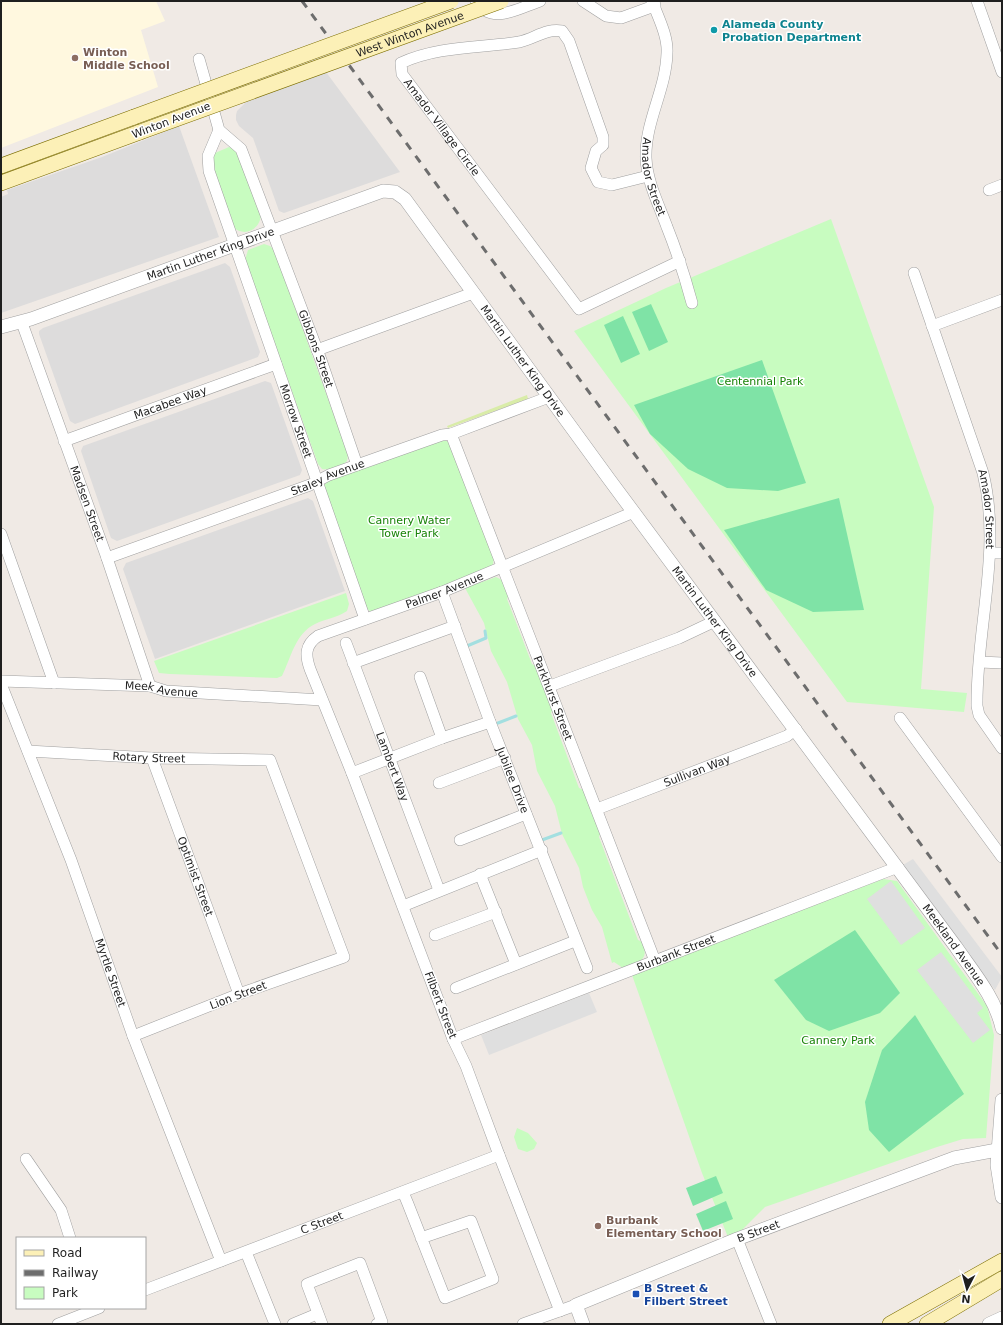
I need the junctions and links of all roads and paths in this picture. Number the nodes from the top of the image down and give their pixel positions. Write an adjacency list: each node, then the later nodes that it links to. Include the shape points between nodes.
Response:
1 (452, 1): 8 (main road, West Winton Avenue, bridge)
2 (476, 1): 4 (street, via 480,9 500,15)
3 (501, 1): 9 (main road, West Winton Avenue, bridge)
4 (540, 1)
5 (583, 1): 7 (street, via 606,16 621,18)
6 (977, 1): 11 (street)
7 (654, 4): 14 (street, Amador Street, via 667,52 663,84 648,129)
8 (334, 45): 13 (main road, Winton Avenue, bridge)
9 (342, 58): 15 (main road, Winton Avenue, bridge)
10 (199, 59): 12 (street)
11 (1002, 72)
12 (219, 130): 18 (street, Gibbons Street, via 241,149); 19 (street, Morrow Street, via 208,156 209,171)
13 (1, 166)
14 (648, 176): 20 (street, Amador Street); 20 (street, Amador Village Circle, via 612,185 598,182 591,168 596,151 603,145 603,137 569,41 562,31 553,30 520,42 448,50 402,63 402,74 579,308)
15 (1, 183)
16 (1002, 185): 17 (street)
17 (989, 190)
18 (273, 232): 19 (street, Martin Luther King Drive); 22 (street, Martin Luther King Drive, via 383,191 395,192 405,198); 28 (street, Gibbons Street)
19 (236, 246): 25 (street, Martin Luther King Drive); 29 (street, Morrow Street)
20 (680, 261): 24 (street, Amador Street)
21 (914, 273): 26 (street, Amador Street)
22 (473, 293): 28 (street); 30 (street, Martin Luther King Drive)
23 (1002, 300): 26 (street)
24 (692, 303)
25 (22, 322): 27 (street, Martin Luther King Drive); 32 (street, Madsen Street)
26 (932, 326): 37 (street, Amador Street, via 983,473 989,497)
27 (1, 327)
28 (317, 350): 33 (street, Gibbons Street)
29 (276, 364): 32 (street, Macabee Way); 34 (street, Morrow Street)
30 (549, 397): 31 (street, Staley Avenue); 35 (street, Martin Luther King Drive)
31 (451, 434): 33 (street, Staley Avenue); 40 (street, Parkhurst Street)
32 (64, 441): 39 (street, Madsen Street)
33 (357, 465): 34 (street, Staley Avenue)
34 (317, 481): 39 (street, Staley Avenue); 42 (street, Morrow Street)
35 (634, 512): 40 (street, Palmer Avenue); 43 (street, Martin Luther King Drive)
36 (1, 534): 51 (street)
37 (990, 553): 38 (street); 46 (street, Amador Street)
38 (1002, 554)
39 (107, 558): 52 (street, Madsen Street)
40 (502, 566): 41 (street, Palmer Avenue); 53 (street, Parkhurst Street)
41 (442, 592): 42 (street, Palmer Avenue); 44 (street, Jubilee Drive)
42 (364, 619): 54 (street, Palmer Avenue, via 318,636 309,644 307,661)
43 (715, 621): 53 (street, via 679,638); 57 (street, Martin Luther King Drive)
44 (455, 626): 48 (street); 56 (street, Jubilee Drive)
45 (346, 643): 48 (street, Lambert Way)
46 (980, 662): 47 (street); 59 (street, Amador Street, via 977,694 979,715)
47 (1002, 663)
48 (353, 664): 62 (street, Lambert Way)
49 (420, 677): 58 (street)
50 (1, 682): 51 (street, Meek Avenue); 60 (street, Myrtle Street)
51 (54, 683): 52 (street, Meek Avenue)
52 (150, 686): 54 (street, Meek Avenue, via 166,692)
53 (550, 686): 66 (street, Parkhurst Street)
54 (322, 700): 64 (street, Filbert Street)
55 (900, 718): 70 (street)
56 (490, 722): 58 (street); 63 (street, Jubilee Drive)
57 (796, 730): 66 (street, Sullivan Way, via 787,736); 71 (street, Martin Luther King Drive, via 846,801)
58 (442, 738): 62 (street)
59 (1002, 748)
60 (28, 751): 61 (street, Rotary Street); 85 (street, Myrtle Street, via 91,913)
61 (152, 758): 78 (street, Rotary Street, via 270,760); 83 (street, Optimist Street)
62 (389, 758): 64 (street); 73 (street, Lambert Way)
63 (505, 758): 65 (street); 67 (street, Jubilee Drive)
64 (352, 773): 74 (street, Filbert Street)
65 (439, 783)
66 (597, 809): 79 (street, Parkhurst Street)
67 (526, 814): 68 (street); 69 (street, Jubilee Drive)
68 (460, 840)
69 (542, 850): 72 (street); 77 (street, Jubilee Drive)
70 (1002, 857)
71 (898, 867): 79 (street, Burbank Street); 84 (street, Meekland Avenue, via 992,1000)
72 (480, 874): 73 (street); 75 (street)
73 (439, 890): 74 (street)
74 (403, 906): 86 (street, Filbert Street)
75 (496, 912): 76 (street); 80 (street)
76 (435, 935)
77 (575, 941): 80 (street); 81 (street, Jubilee Drive)
78 (344, 957): 83 (street, Lion Street)
79 (655, 961): 86 (street, Burbank Street)
80 (516, 964): 82 (street)
81 (587, 968)
82 (456, 988)
83 (239, 994): 85 (street, Lion Street)
84 (1002, 1028)
85 (133, 1036): 97 (street, Myrtle Street)
86 (453, 1038): 89 (street, Filbert Street)
87 (1002, 1100): 88 (street)
88 (997, 1150): 92 (street, via 997,1169); 95 (street, B Street, via 954,1158)
89 (499, 1155): 91 (street, C Street); 103 (street, Filbert Street)
90 (26, 1159): 93 (street, via 61,1210)
91 (403, 1192): 94 (street); 96 (street, C Street)
92 (1002, 1197)
93 (70, 1237)
94 (421, 1238): 94 (street, via 445,1298 493,1279 471,1220)
95 (738, 1239): 101 (street, B Street); 112 (street)
96 (246, 1252): 97 (street, C Street); 107 (street)
97 (221, 1261): 100 (street, C Street)
98 (1002, 1261): 113 (main road)
99 (1002, 1279): 114 (main road)
100 (146, 1290)
101 (576, 1305): 103 (street, B Street); 111 (street)
102 (95, 1309): 106 (street)
103 (560, 1311): 110 (street, B Street)
104 (1002, 1318): 115 (street)
105 (320, 1319): 108 (street); 109 (street, via 307,1284 360,1263 382,1322)
106 (58, 1324)
107 (275, 1324)
108 (292, 1324)
109 (377, 1324)
110 (523, 1324)
111 (583, 1324)
112 (771, 1324)
113 (890, 1324)
114 (927, 1324)
115 (989, 1324)

